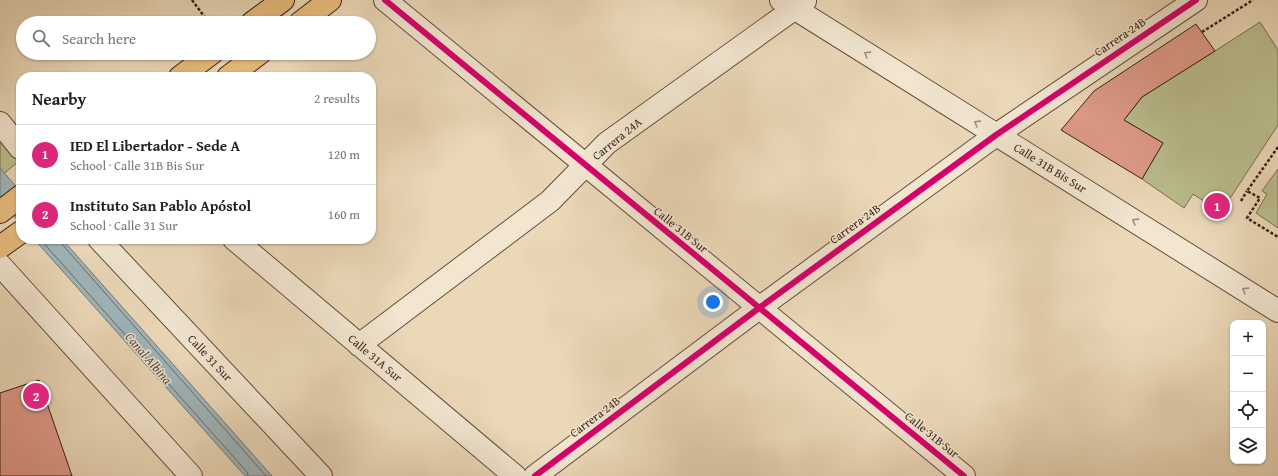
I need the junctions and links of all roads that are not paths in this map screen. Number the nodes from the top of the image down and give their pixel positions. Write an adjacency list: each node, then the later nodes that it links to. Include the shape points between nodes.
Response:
1 (283, 0): 6 (main road)
2 (330, 0): 7 (main road)
3 (385, 0): 15 (street, Calle 31B Sur)
4 (1196, 0): 13 (street, Carrera 24B)
5 (794, 3): 13 (street, Calle 31B Bis Sur, one-way to 5); 15 (street, Carrera 24A, via 607,143)
6 (261, 16)
7 (309, 16)
8 (203, 60): 10 (main road)
9 (251, 60): 11 (main road)
10 (187, 72)
11 (235, 72)
12 (0, 123): 14 (street)
13 (996, 135): 23 (street, Carrera 24B); 24 (street, Calle 31B Bis Sur, one-way to 13)
14 (16, 143)
15 (585, 165): 23 (street, Calle 31B Sur); 25 (street, Carrera 24A, via 550,201)
16 (16, 200): 17 (main road)
17 (0, 212)
18 (16, 236): 21 (main road)
19 (104, 244): 27 (street, Calle 31 Sur)
20 (240, 244): 25 (street, Calle 31A Sur)
21 (0, 247)
22 (0, 265): 26 (street)
23 (760, 308): 29 (street, Carrera 24B); 30 (street, Calle 31B Sur)
24 (1278, 311)
25 (359, 344): 28 (street, Calle 31A Sur)
26 (191, 476)
27 (321, 476)
28 (515, 476)
29 (535, 476)
30 (964, 476)

